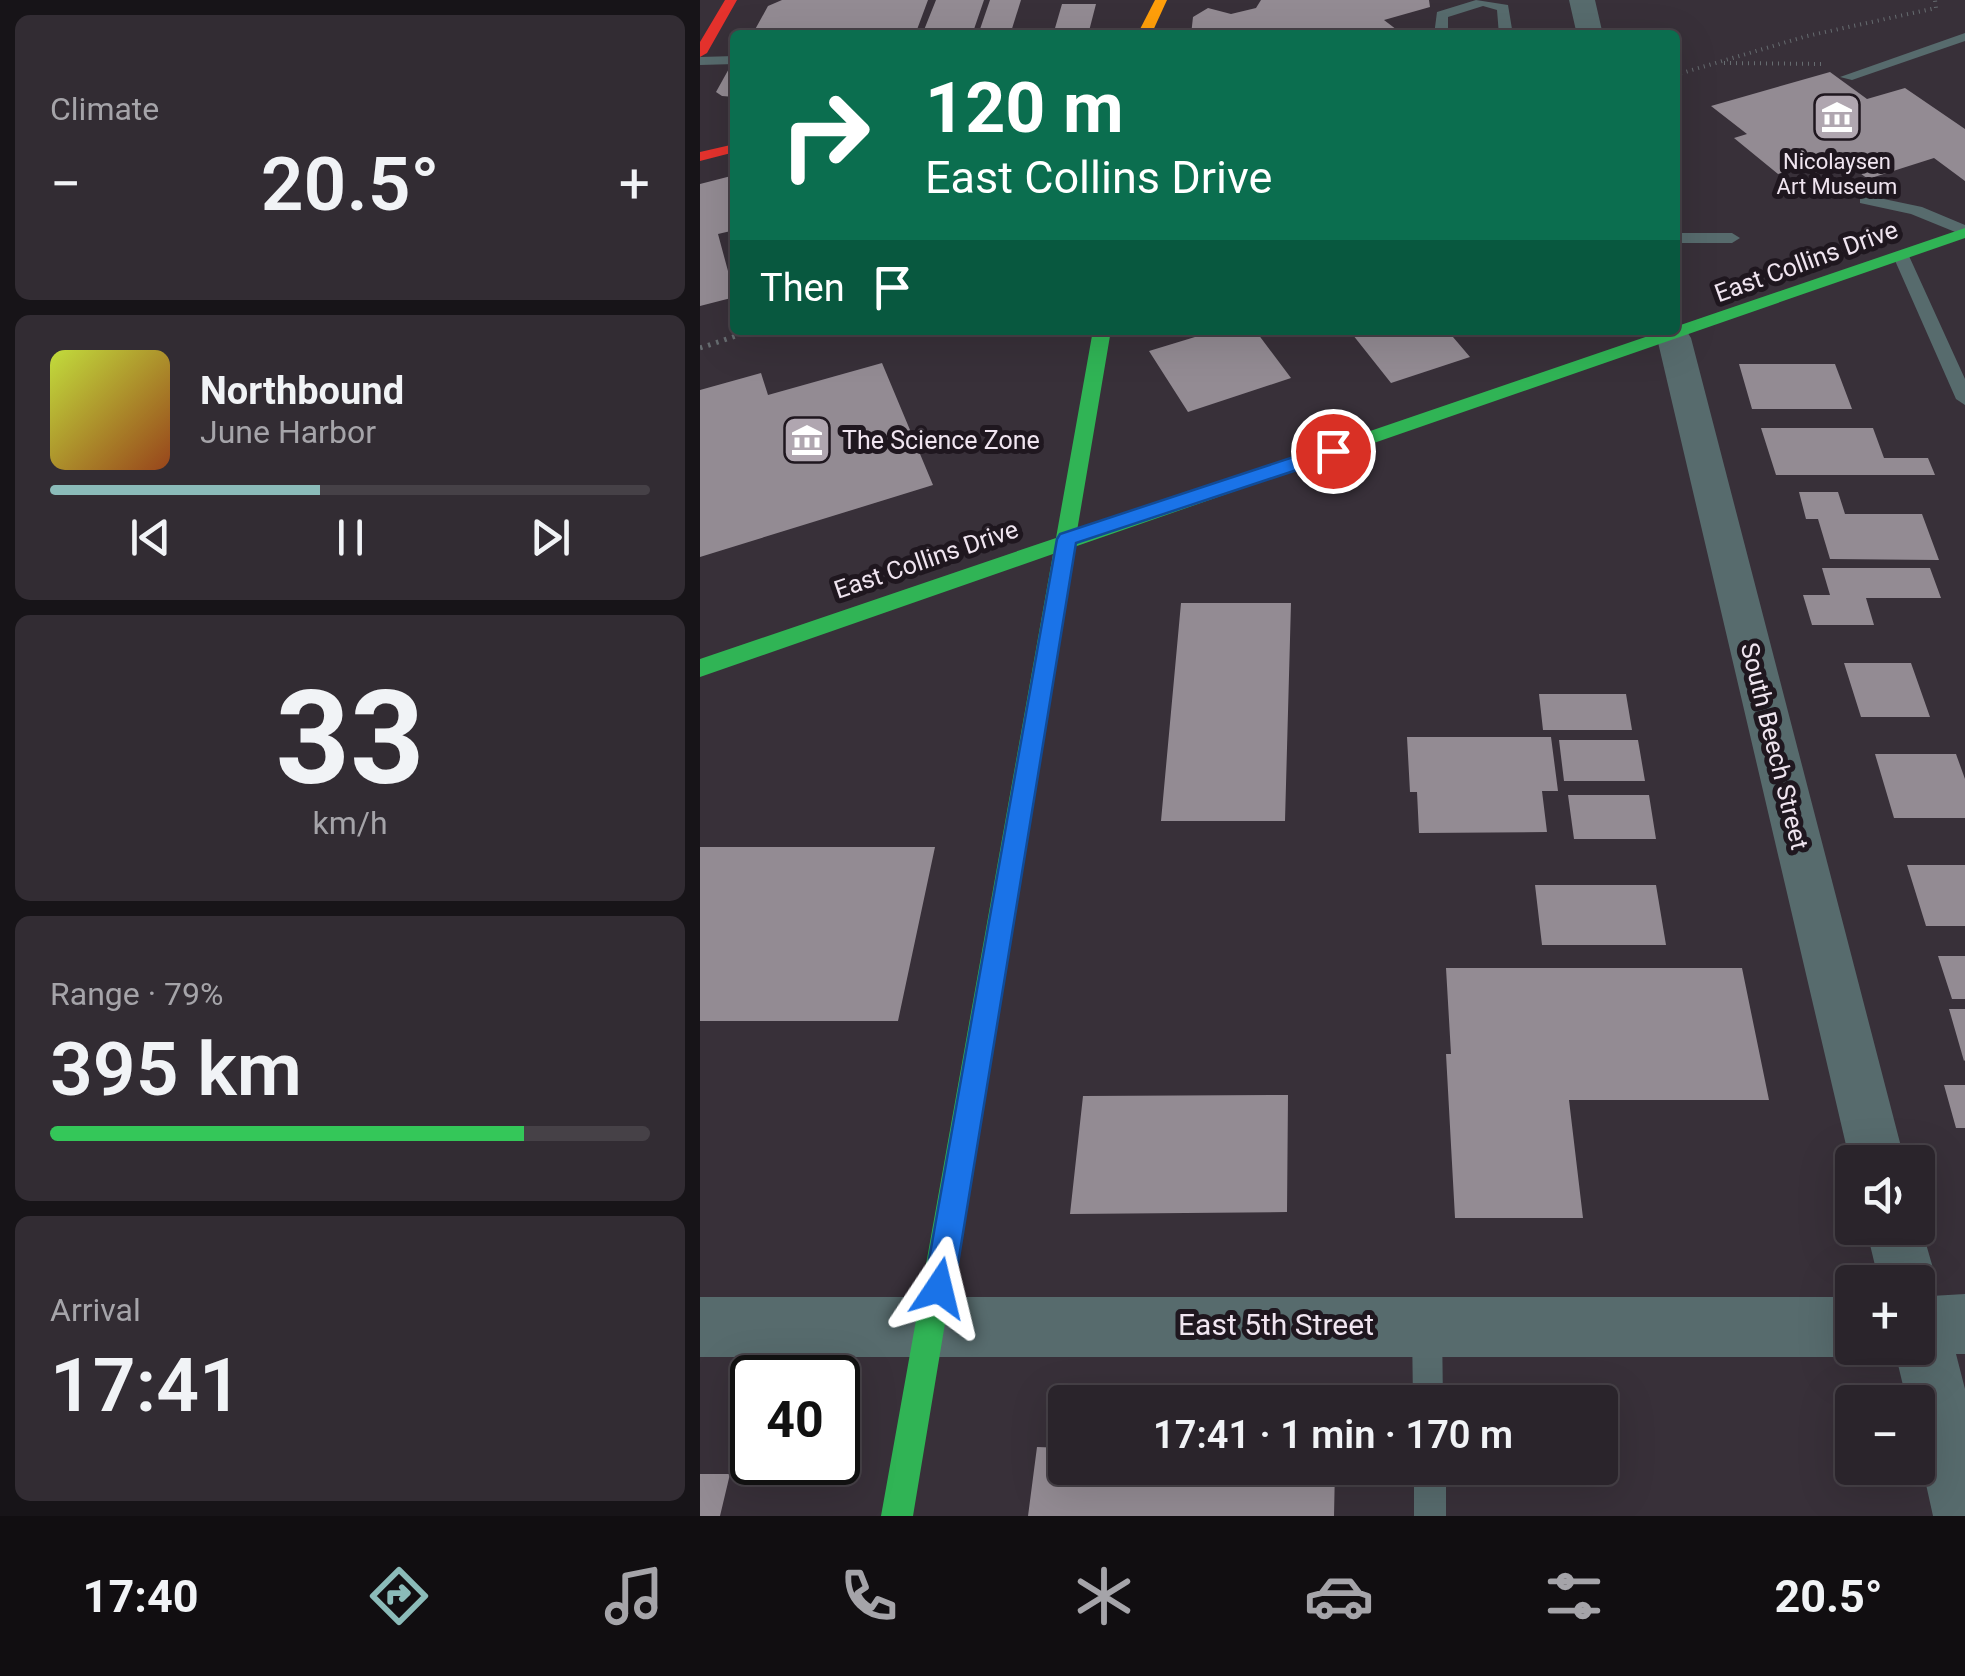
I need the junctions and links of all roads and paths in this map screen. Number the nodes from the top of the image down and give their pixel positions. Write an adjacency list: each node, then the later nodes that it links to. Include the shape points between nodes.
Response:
1 (731, 0): 8 (street)
2 (1582, 0): 6 (street)
3 (1936, 0): 10 (path, via 1936,8)
4 (1442, 30): 5 (lane, via 1442,15 1483,2 1503,8)
5 (1505, 30)
6 (1589, 30)
7 (1965, 37): 11 (lane)
8 (700, 57): 9 (lane)
9 (730, 60)
10 (1680, 74)
11 (1848, 77)
12 (730, 149): 13 (street)
13 (700, 157)
14 (1865, 200): 15 (lane, via 1937,214)
15 (1965, 232): 18 (street, East Collins Drive)
16 (1680, 238): 17 (lane)
17 (1732, 238)
18 (1901, 256): 19 (street, East Collins Drive); 25 (lane)
19 (1680, 332)
20 (739, 335): 24 (path)
21 (1101, 335): 26 (street)
22 (1670, 335): 26 (street, East Collins Drive)
23 (1673, 335): 28 (street, South Beech Street)
24 (700, 348)
25 (1965, 399)
26 (1067, 539): 27 (street, East Collins Drive); 32 (street)
27 (700, 668)
28 (1874, 1145)
29 (1427, 1325): 30 (street, East 5th Street); 32 (street, East 5th Street); 34 (lane)
30 (1835, 1326)
31 (700, 1327): 32 (street, East 5th Street)
32 (932, 1327): 37 (street)
33 (1935, 1365): 36 (street)
34 (1428, 1385)
35 (1430, 1485): 38 (lane)
36 (1965, 1515)
37 (897, 1516)
38 (1430, 1516)

